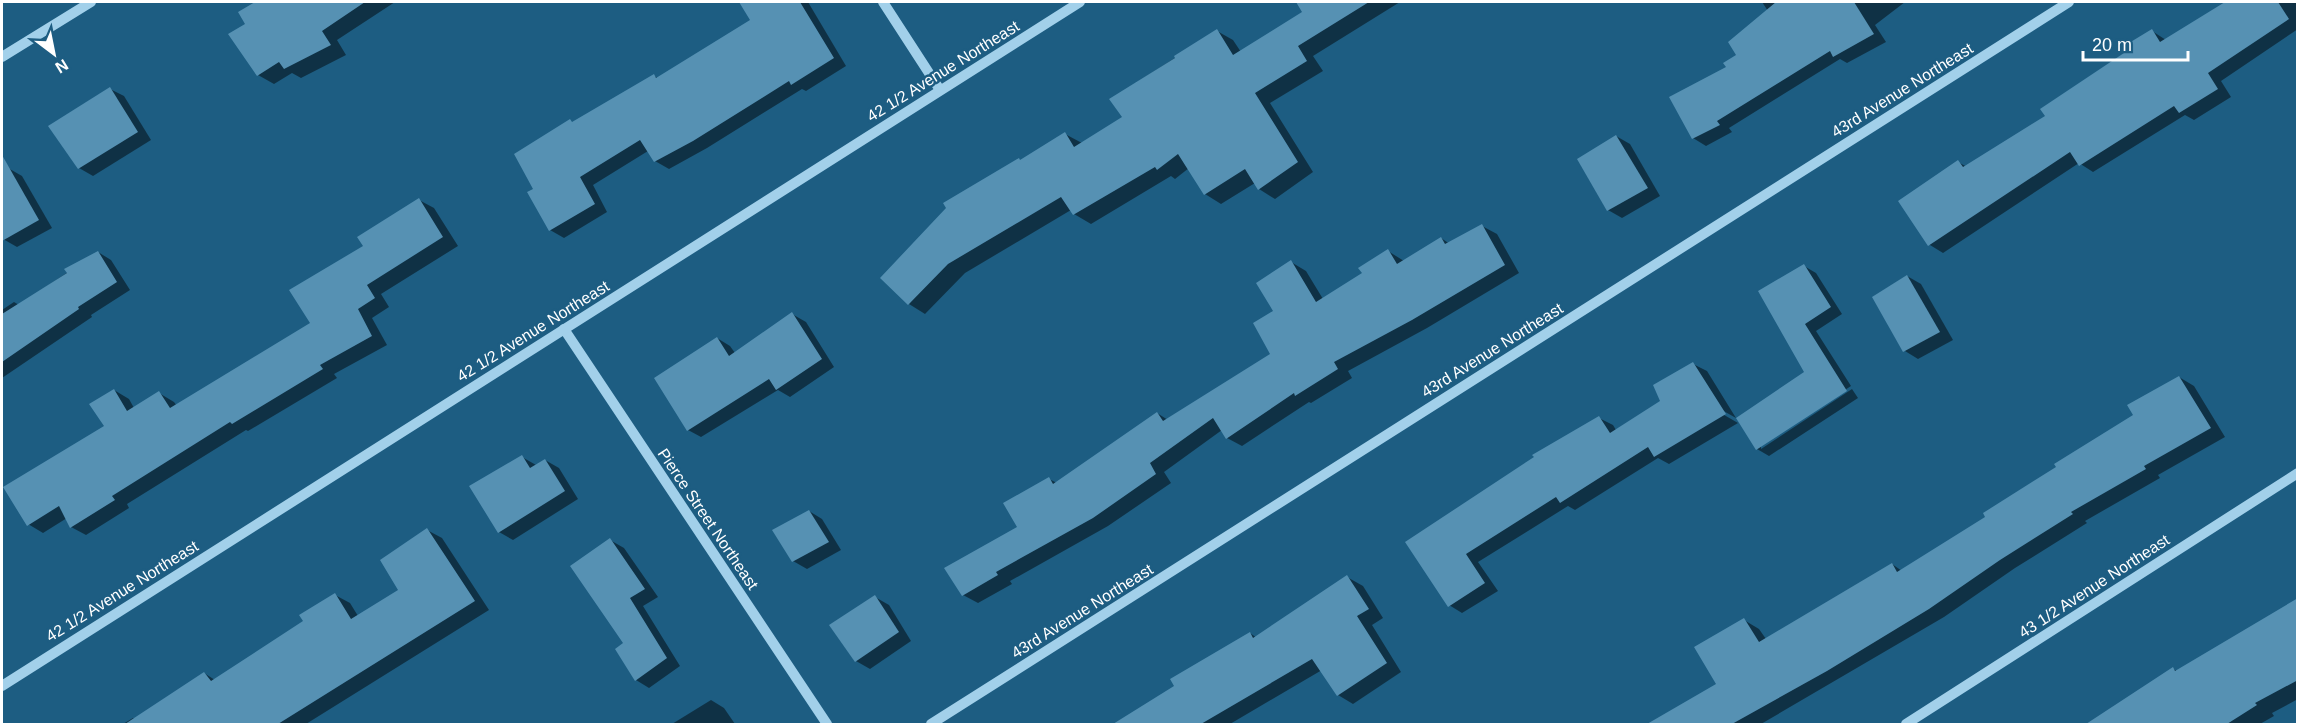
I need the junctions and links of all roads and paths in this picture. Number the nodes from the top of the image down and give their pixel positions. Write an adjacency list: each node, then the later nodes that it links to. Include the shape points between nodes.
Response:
1 (91, 2): 5 (street)
2 (883, 2): 6 (street)
3 (1080, 2): 6 (street, 42 1/2 Avenue Northeast)
4 (2069, 2): 11 (street, 43rd Avenue Northeast)
5 (2, 57)
6 (940, 90): 7 (street, 42 1/2 Avenue Northeast)
7 (564, 329): 9 (street, 42 1/2 Avenue Northeast); 10 (street, Pierce Street Northeast)
8 (2298, 473): 12 (street, 43 1/2 Avenue Northeast)
9 (2, 686)
10 (827, 724)
11 (931, 724)
12 (1906, 724)

